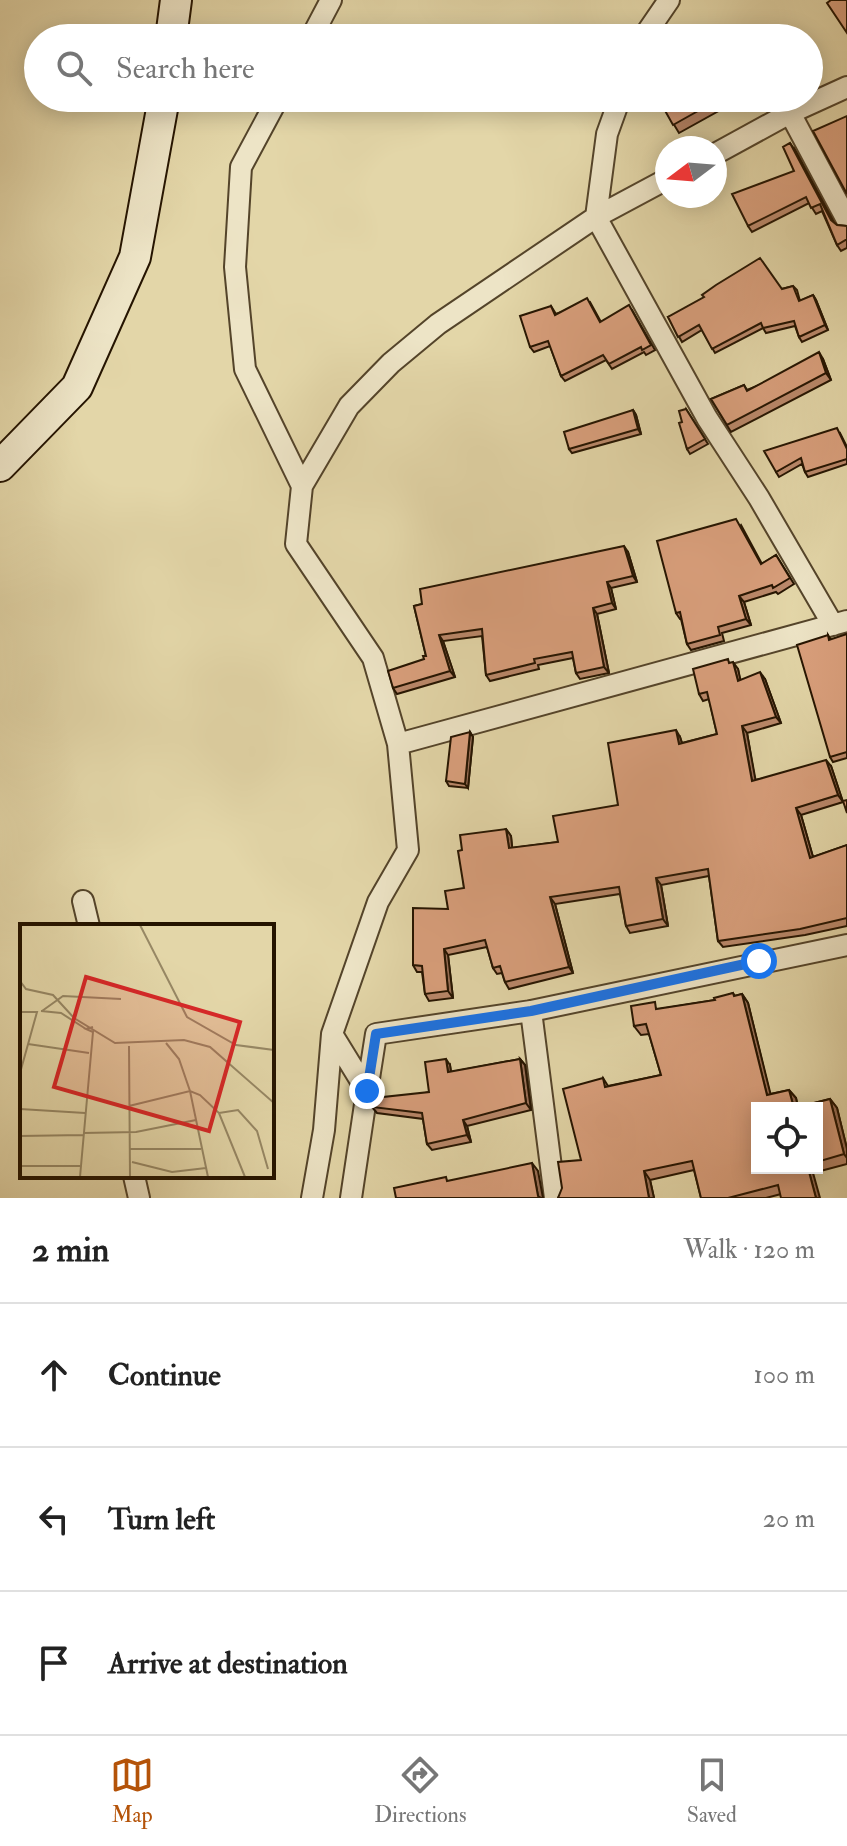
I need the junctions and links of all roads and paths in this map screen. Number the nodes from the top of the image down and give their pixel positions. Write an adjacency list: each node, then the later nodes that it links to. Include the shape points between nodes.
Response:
1 (176, 0): 4 (main road)
2 (331, 0): 5 (street)
3 (669, 0): 6 (street)
4 (173, 24)
5 (318, 24)
6 (653, 24)
7 (847, 87): 8 (street)
8 (823, 98)
9 (161, 112): 17 (main road, via 135,257 77,387)
10 (270, 112): 18 (street, via 241,167 235,267 245,369)
11 (615, 112): 15 (street)
12 (790, 113): 13 (street); 16 (street)
13 (727, 147)
14 (655, 185): 15 (street)
15 (596, 217): 18 (street, via 438,324 391,363 349,406); 19 (street, via 700,406)
16 (847, 220)
17 (0, 466)
18 (302, 486): 20 (street, via 296,544 373,658)
19 (840, 623): 20 (street)
20 (398, 744): 25 (street, via 408,850 378,902)
21 (83, 901): 22 (street)
22 (89, 924)
23 (847, 945): 24 (street)
24 (531, 1011): 26 (street, via 376,1034); 31 (street)
25 (332, 1034): 26 (street); 29 (street)
26 (367, 1091): 30 (street)
27 (134, 1178): 28 (street)
28 (139, 1198)
29 (312, 1198)
30 (351, 1198)
31 (555, 1198)

